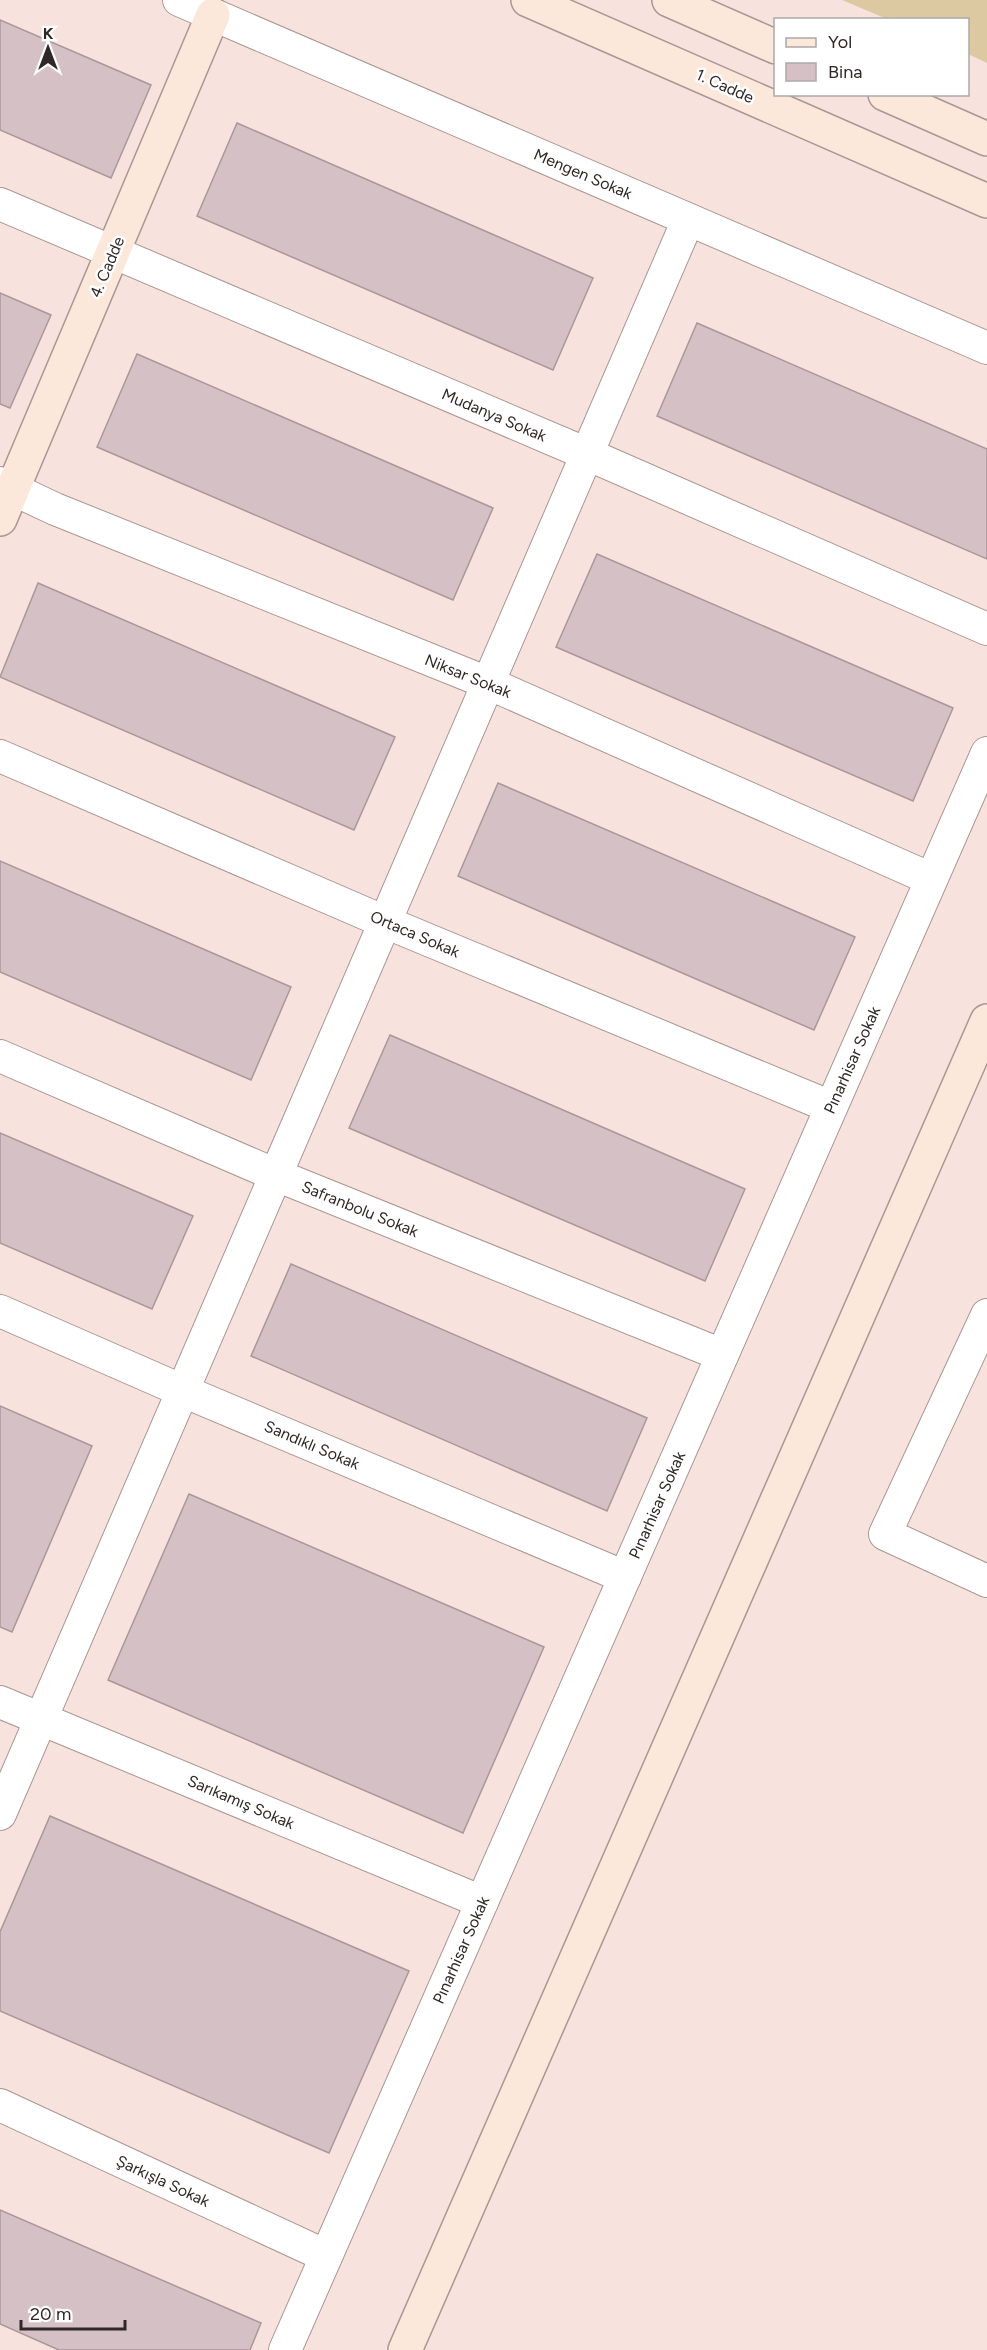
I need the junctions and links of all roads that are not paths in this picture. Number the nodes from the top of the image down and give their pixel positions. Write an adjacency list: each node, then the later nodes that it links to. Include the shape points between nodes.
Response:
1 (179, 0): 4 (street, Mengen Sokak)
2 (528, 0): 8 (street, 1. Cadde)
3 (669, 0): 5 (street)
4 (213, 15): 10 (street, Mengen Sokak); 11 (street, 4. Cadde)
5 (774, 46)
6 (890, 96): 7 (street)
7 (987, 139)
8 (987, 201)
9 (0, 204): 11 (street, Mudanya Sokak)
10 (688, 220): 12 (street, Mengen Sokak); 13 (street)
11 (113, 252): 13 (street, Mudanya Sokak); 14 (street, 4. Cadde)
12 (987, 348)
13 (587, 454): 16 (street, Mudanya Sokak); 17 (street)
14 (6, 486): 15 (street, 4. Cadde); 17 (street, Niksar Sokak)
15 (0, 519)
16 (987, 629)
17 (488, 683): 20 (street, Niksar Sokak); 21 (street)
18 (987, 753): 20 (street, Pınarhisar Sokak)
19 (0, 756): 21 (street, Ortaca Sokak)
20 (931, 879): 24 (street, Pınarhisar Sokak)
21 (385, 922): 24 (street, Ortaca Sokak); 25 (street)
22 (987, 1021): 39 (street)
23 (0, 1056): 25 (street, Safranbolu Sokak)
24 (831, 1107): 28 (street, Pınarhisar Sokak)
25 (276, 1174): 28 (street, Safranbolu Sokak); 29 (street)
26 (0, 1311): 29 (street, Sandıklı Sokak)
27 (987, 1315): 31 (street, via 885,1534)
28 (722, 1355): 30 (street, Pınarhisar Sokak)
29 (183, 1391): 30 (street, Sandıklı Sokak); 33 (street)
30 (625, 1577): 35 (street, Pınarhisar Sokak)
31 (987, 1581)
32 (0, 1702): 33 (street, Sarıkamış Sokak)
33 (41, 1719): 34 (street); 35 (street, Sarıkamış Sokak)
34 (0, 1814)
35 (482, 1902): 37 (street, Pınarhisar Sokak)
36 (0, 2105): 37 (street, Şarkışla Sokak)
37 (326, 2256): 38 (street, Pınarhisar Sokak)
38 (285, 2350)
39 (405, 2350)

